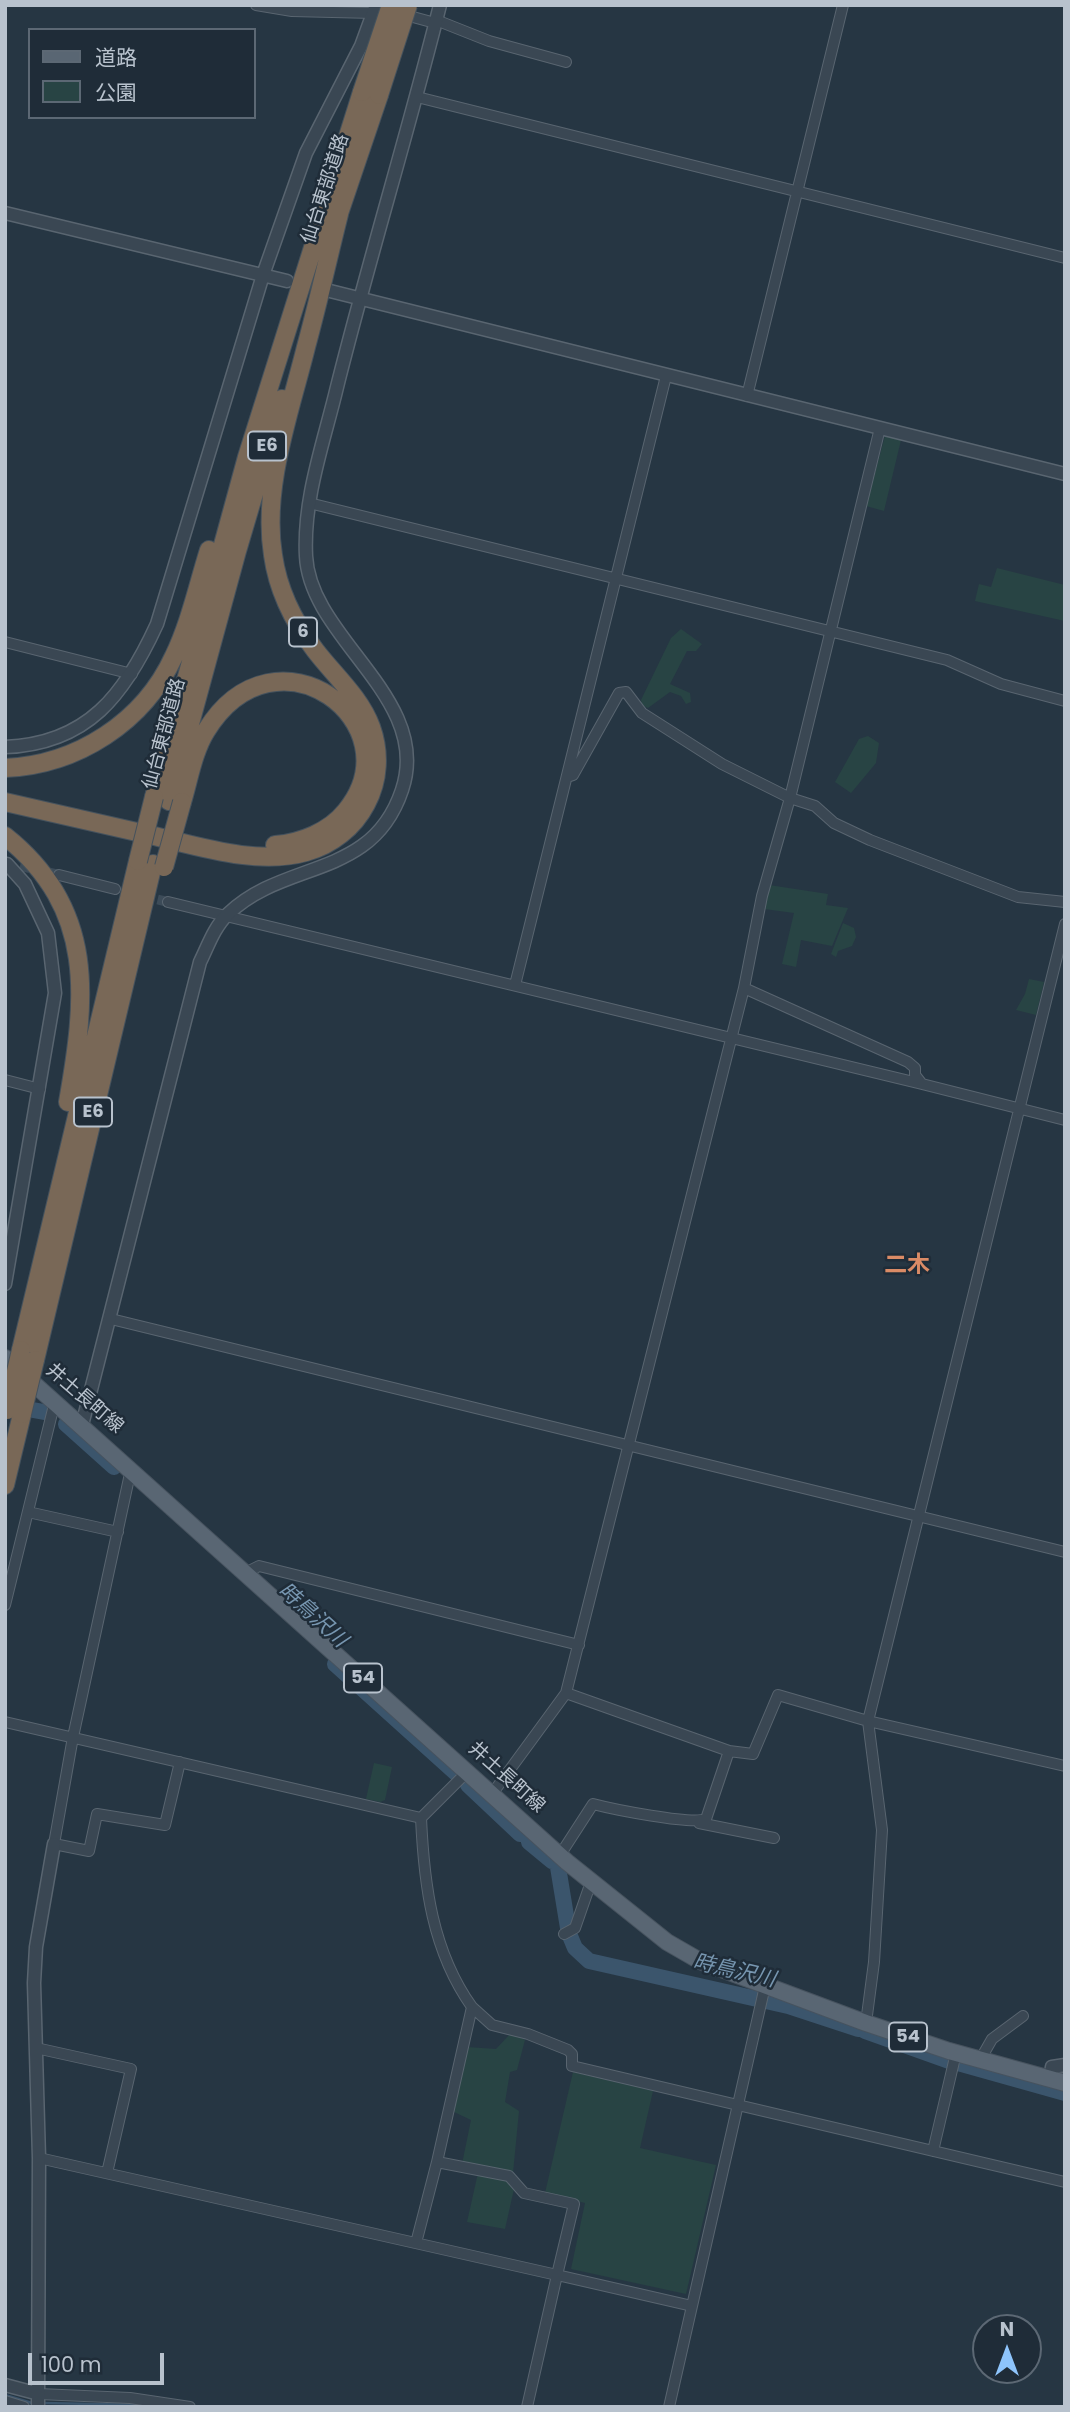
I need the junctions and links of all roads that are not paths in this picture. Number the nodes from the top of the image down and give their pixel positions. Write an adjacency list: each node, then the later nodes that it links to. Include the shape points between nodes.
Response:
1 (256, 5): 5 (street, via 292,11)
2 (408, 5): 8 (highway, 仙台東部道路 / E6, bridge)
3 (440, 5): 6 (street)
4 (843, 5): 10 (street)
5 (379, 8): 6 (street); 8 (highway, 仙台東部道路 / E6, bridge); 14 (street, via 306,153)
6 (436, 22): 7 (street); 9 (street)
7 (566, 62)
8 (371, 94): 12 (highway, 仙台東部道路 / E6); 18 (highway, 仙台東部道路 / E6)
9 (417, 97): 10 (street); 17 (street)
10 (796, 190): 13 (street); 20 (street)
11 (5, 214): 14 (street)
12 (339, 214): 34 (highway, 仙台東部道路 / E6, via 237,551); 35 (highway, 6, via 278,466 270,528 281,592 290,612 370,725 377,772 359,816 322,846 266,856 222,851)
13 (1065, 258)
14 (263, 275): 15 (street); 27 (street, via 157,624)
15 (287, 281)
16 (330, 291): 17 (street)
17 (358, 300): 19 (street); 23 (street)
18 (275, 365): 30 (highway, via 256,398 183,636 161,680 124,723 91,746 51,761); 34 (highway, 仙台東部道路 / E6)
19 (666, 376): 20 (street); 24 (street)
20 (747, 396): 21 (street)
21 (880, 428): 22 (street); 25 (street)
22 (1065, 474)
23 (309, 503): 24 (street); 43 (street, via 306,560 318,599 392,706 405,752 403,786 387,824 371,841 321,869 258,893)
24 (616, 579): 25 (street); 31 (street)
25 (828, 631): 28 (street, via 947,660 1001,684); 33 (street)
26 (5, 642): 27 (street)
27 (132, 674): 29 (street, via 103,709 75,730 40,743)
28 (1065, 701)
29 (5, 747)
30 (5, 768)
31 (567, 777): 33 (street, via 573,775 619,692 626,692 642,713 677,736); 45 (street)
32 (5, 794): 34 (highway, via 241,843 294,843 332,825 357,795 364,770 359,731 345,708 325,691 298,682 257,685 232,700 204,733)
33 (790, 798): 42 (street, via 815,806 834,823 870,840 1018,897); 46 (street, via 762,896)
34 (168, 800): 38 (highway, 仙台東部道路 / E6)
35 (5, 803)
36 (5, 836): 54 (highway, via 55,892 74,932 82,974 76,1055)
37 (11, 864): 50 (street, via 39,909 54,962 51,1026)
38 (152, 864): 54 (highway, 仙台東部道路 / E6); 56 (highway, 仙台東部道路 / E6, via 114,1023)
39 (59, 875): 40 (street)
40 (116, 889)
41 (168, 902): 43 (street)
42 (1065, 902)
43 (227, 915): 45 (street); 55 (street, via 200,962)
44 (1065, 924): 51 (street)
45 (515, 985): 47 (street)
46 (744, 988): 47 (street); 49 (street, via 908,1062)
47 (731, 1039): 49 (street); 60 (street)
48 (5, 1080): 50 (street)
49 (922, 1084): 51 (street)
50 (40, 1089): 53 (street)
51 (1020, 1109): 52 (street); 64 (street)
52 (1065, 1120)
53 (5, 1284)
54 (36, 1288): 56 (highway, 仙台東部道路 / E6)
55 (111, 1319): 59 (street); 60 (street)
56 (21, 1356): 57 (main road, 井土長町線 / 54); 58 (highway, 仙台東部道路 / E6, bridge)
57 (55, 1401): 59 (main road, 井土長町線 / 54); 63 (street)
58 (11, 1414): 62 (highway, 仙台東部道路 / E6)
59 (82, 1425): 61 (main road, 井土長町線 / 54)
60 (629, 1444): 64 (street); 69 (street)
61 (131, 1468): 65 (street); 67 (main road, 井土長町線 / 54)
62 (5, 1485)
63 (28, 1512): 65 (street); 68 (street)
64 (918, 1518): 66 (street); 71 (street)
65 (118, 1532): 73 (street)
66 (1065, 1552)
67 (247, 1572): 69 (street, via 259,1566); 77 (main road, 井土長町線 / 54)
68 (5, 1605)
69 (579, 1644): 70 (street)
70 (566, 1693): 74 (street); 78 (street)
71 (868, 1721): 74 (street, via 778,1695 754,1754); 76 (street); 89 (street, via 882,1830)
72 (5, 1722): 73 (street)
73 (73, 1737): 75 (street); 82 (street)
74 (729, 1751): 80 (street, via 706,1819)
75 (180, 1762): 79 (street); 82 (street, via 165,1825 97,1814 89,1851)
76 (1065, 1766)
77 (467, 1772): 78 (main road, 井土長町線 / 54); 79 (street)
78 (492, 1794): 83 (main road, 井土長町線 / 54)
79 (421, 1818): 87 (street, via 424,1871 435,1927 446,1962)
80 (698, 1822): 81 (street); 83 (street, via 628,1814 593,1804)
81 (775, 1838)
82 (54, 1844): 90 (street, via 36,1947)
83 (560, 1856): 84 (main road, 井土長町線 / 54)
84 (591, 1882): 85 (street, via 575,1928); 86 (main road, 井土長町線 / 54, via 667,1942)
85 (564, 1934)
86 (763, 1995): 89 (main road, 井土長町線 / 54); 95 (street)
87 (472, 2007): 95 (street, via 492,2025 568,2050 572,2066); 98 (street)
88 (1023, 2016): 92 (street, via 992,2039)
89 (866, 2022): 91 (main road, 井土長町線 / 54)
90 (36, 2048): 97 (street); 99 (street, via 131,2069)
91 (956, 2053): 92 (main road, 井土長町線 / 54); 96 (street)
92 (980, 2060): 94 (main road, 井土長町線 / 54)
93 (1065, 2065): 94 (street, via 1052,2067)
94 (1057, 2081)
95 (737, 2103): 96 (street); 103 (street)
96 (933, 2151): 100 (street)
97 (40, 2158): 99 (street); 105 (street)
98 (437, 2162): 101 (street); 102 (street, via 509,2176 524,2193 574,2204)
99 (107, 2174): 101 (street)
100 (1065, 2182)
101 (416, 2243): 102 (street)
102 (557, 2275): 103 (street); 109 (street)
103 (692, 2306): 110 (street)
104 (5, 2385): 105 (street)
105 (39, 2400): 108 (street, via 144,2399)
106 (5, 2402): 107 (street)
107 (24, 2407)
108 (190, 2407)
109 (527, 2407)
110 (669, 2407)

